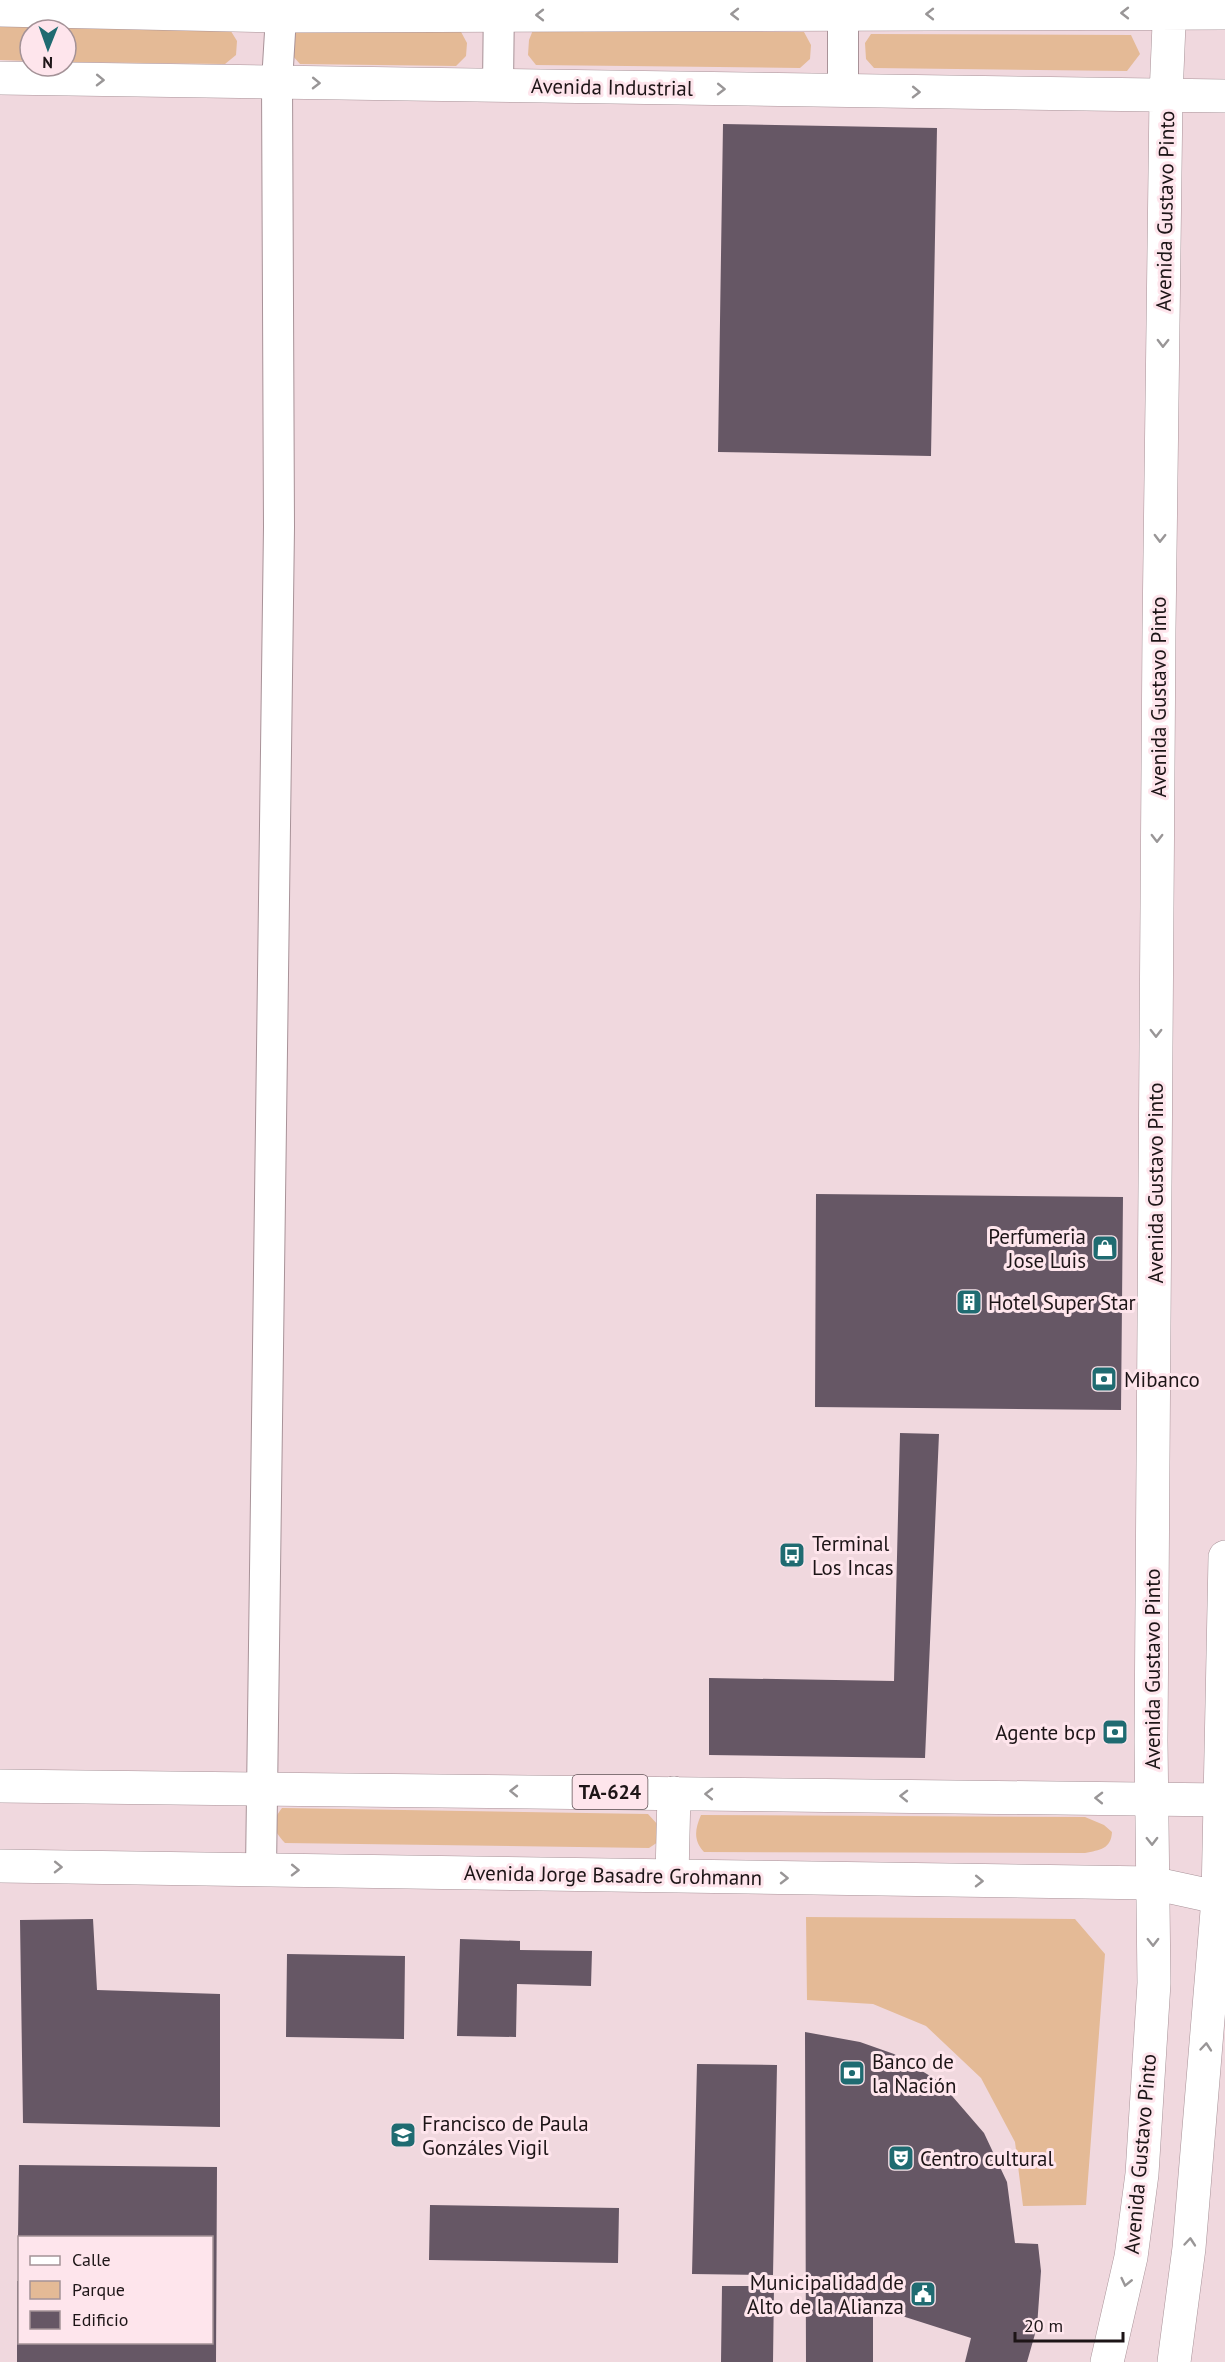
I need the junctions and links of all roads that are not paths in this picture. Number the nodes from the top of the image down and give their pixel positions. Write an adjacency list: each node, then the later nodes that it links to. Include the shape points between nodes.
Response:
1 (499, 7): 2 (main road, one-way to 1); 6 (main road); 9 (street)
2 (844, 7): 3 (main road, one-way to 2); 10 (street)
3 (1170, 7): 5 (main road); 11 (main road, Avenida Gustavo Pinto)
4 (0, 10): 6 (main road)
5 (1225, 14)
6 (281, 16): 8 (street)
7 (0, 78): 8 (main road, Avenida Industrial, one-way to 8)
8 (277, 82): 9 (main road, Avenida Industrial, one-way to 9); 15 (street, via 279,527)
9 (498, 86): 10 (main road, Avenida Industrial, one-way to 10)
10 (843, 91): 11 (main road, Avenida Industrial, one-way to 11)
11 (1166, 96): 12 (main road, Avenida Industrial); 17 (main road, Avenida Gustavo Pinto, one-way to 17)
12 (1225, 96)
13 (1225, 1557): 18 (main road)
14 (0, 1786): 15 (main road, TA-624)
15 (261, 1788): 16 (main road, TA-624, one-way to 15); 20 (street)
16 (674, 1793): 17 (main road, TA-624, one-way to 16); 21 (main road)
17 (1152, 1798): 18 (main road, TA-624); 22 (main road, Avenida Gustavo Pinto, one-way to 22)
18 (1223, 1800): 23 (main road)
19 (0, 1866): 20 (main road, Avenida Jorge Basadre Grohmann, one-way to 20)
20 (261, 1870): 21 (main road, Avenida Jorge Basadre Grohmann, one-way to 21)
21 (672, 1876): 22 (main road, Avenida Jorge Basadre Grohmann, one-way to 22)
22 (1152, 1883): 23 (main road, Avenida Jorge Basadre Grohmann); 24 (main road, Avenida Gustavo Pinto, one-way to 24, via 1154,1983 1142,2174 1131,2257)
23 (1221, 1899): 25 (main road, one-way to 23, via 1189,2248)
24 (1107, 2362)
25 (1174, 2362)

